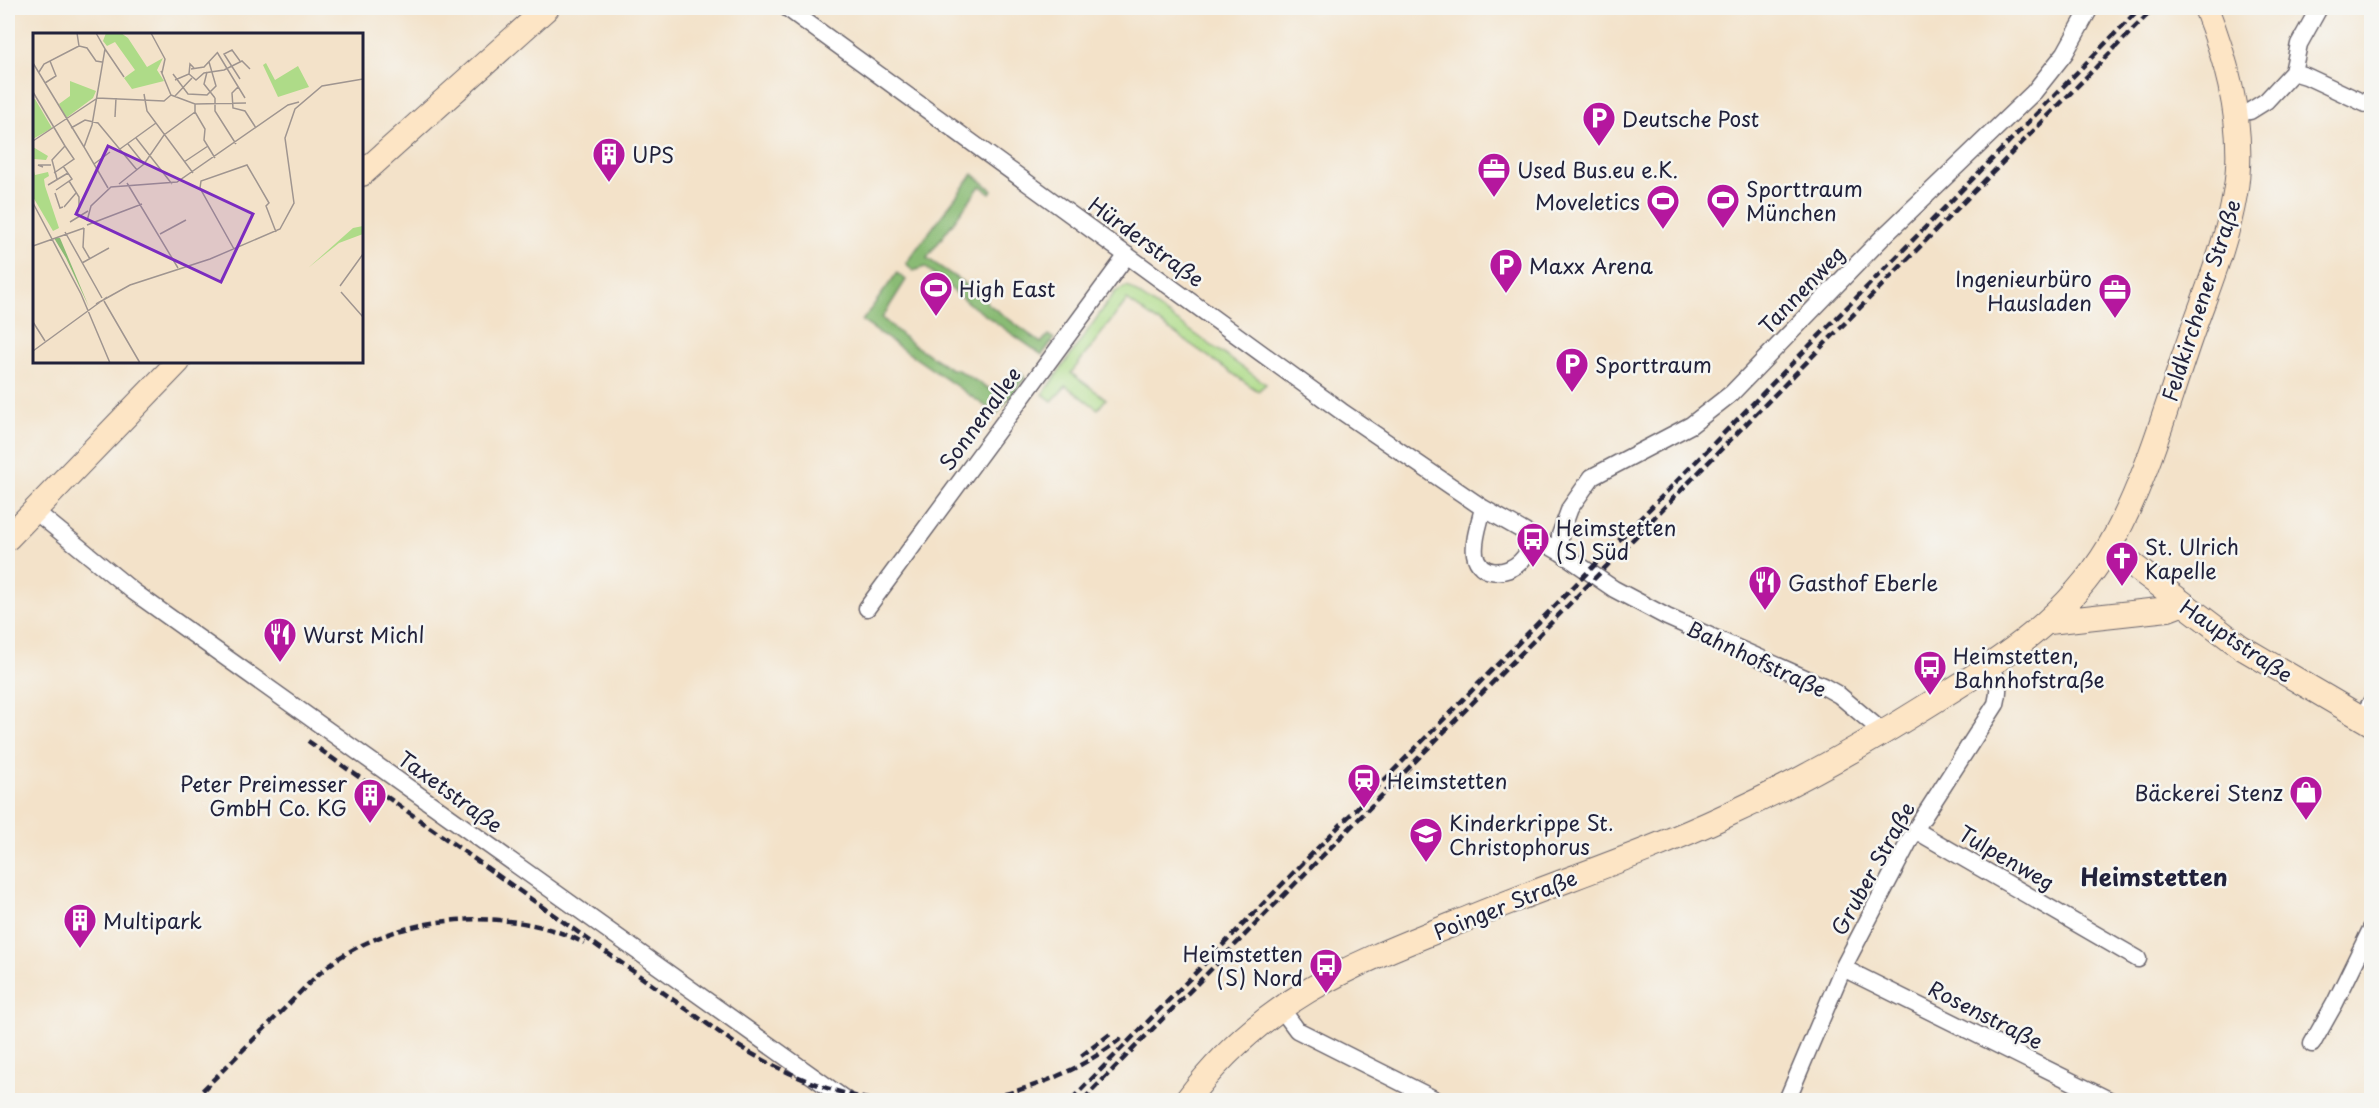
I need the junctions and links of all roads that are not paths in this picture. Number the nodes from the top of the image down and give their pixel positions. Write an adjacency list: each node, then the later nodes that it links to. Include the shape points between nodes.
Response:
1 (547, 8): 9 (street)
2 (788, 8): 10 (street, Hürderstraße)
3 (2090, 8): 17 (street, Tannenweg, via 2065,53 2034,92 1882,238 1732,393 1691,425 1592,477 1570,508 1560,535)
4 (2206, 8): 8 (street, Feldkirchener Straße, via 2223,50)
5 (2319, 8): 6 (street, via 2300,44)
6 (2293, 72): 7 (street); 8 (street, via 2266,101 2250,111)
7 (2372, 104)
8 (2235, 114): 16 (street, Feldkirchener Straße, via 2238,163 2228,226 2157,436)
9 (363, 173)
10 (1127, 255): 12 (street, Hürderstraße, via 1341,411); 19 (street, Sonnenallee)
11 (177, 363): 13 (street)
12 (1483, 508): 15 (street, Hürderstraße); 15 (street, via 1475,553 1487,570 1501,572 1513,567)
13 (35, 511): 14 (street); 30 (street, Taxetstraße, via 134,592)
14 (8, 538)
15 (1537, 538): 17 (street, Hürderstraße)
16 (2109, 547): 18 (street, Hauptstraße); 20 (street, Feldkirchener Straße)
17 (1560, 552): 23 (street, Bahnhofstraße, via 1614,589 1667,617 1839,695)
18 (2181, 604): 20 (street, via 2168,609); 22 (street, Hauptstraße, via 2250,652)
19 (867, 608)
20 (2049, 622): 21 (street)
21 (1990, 665): 23 (street); 24 (street, Gruber Straße, via 2000,688 1996,704)
22 (2368, 714)
23 (1884, 733): 28 (street, Poinger Straße, via 1722,818 1368,958)
24 (1916, 830): 26 (street, Tulpenweg); 27 (street, Gruber Straße)
25 (2372, 927): 29 (street)
26 (2138, 959)
27 (1843, 968): 33 (street, Gruber Straße); 34 (street, Rosenstraße)
28 (1280, 1007): 31 (street, Poinger Straße, via 1227,1053); 32 (street, via 1297,1030)
29 (2312, 1044)
30 (846, 1101)
31 (1188, 1101)
32 (1437, 1101)
33 (1787, 1101)
34 (2109, 1101)

